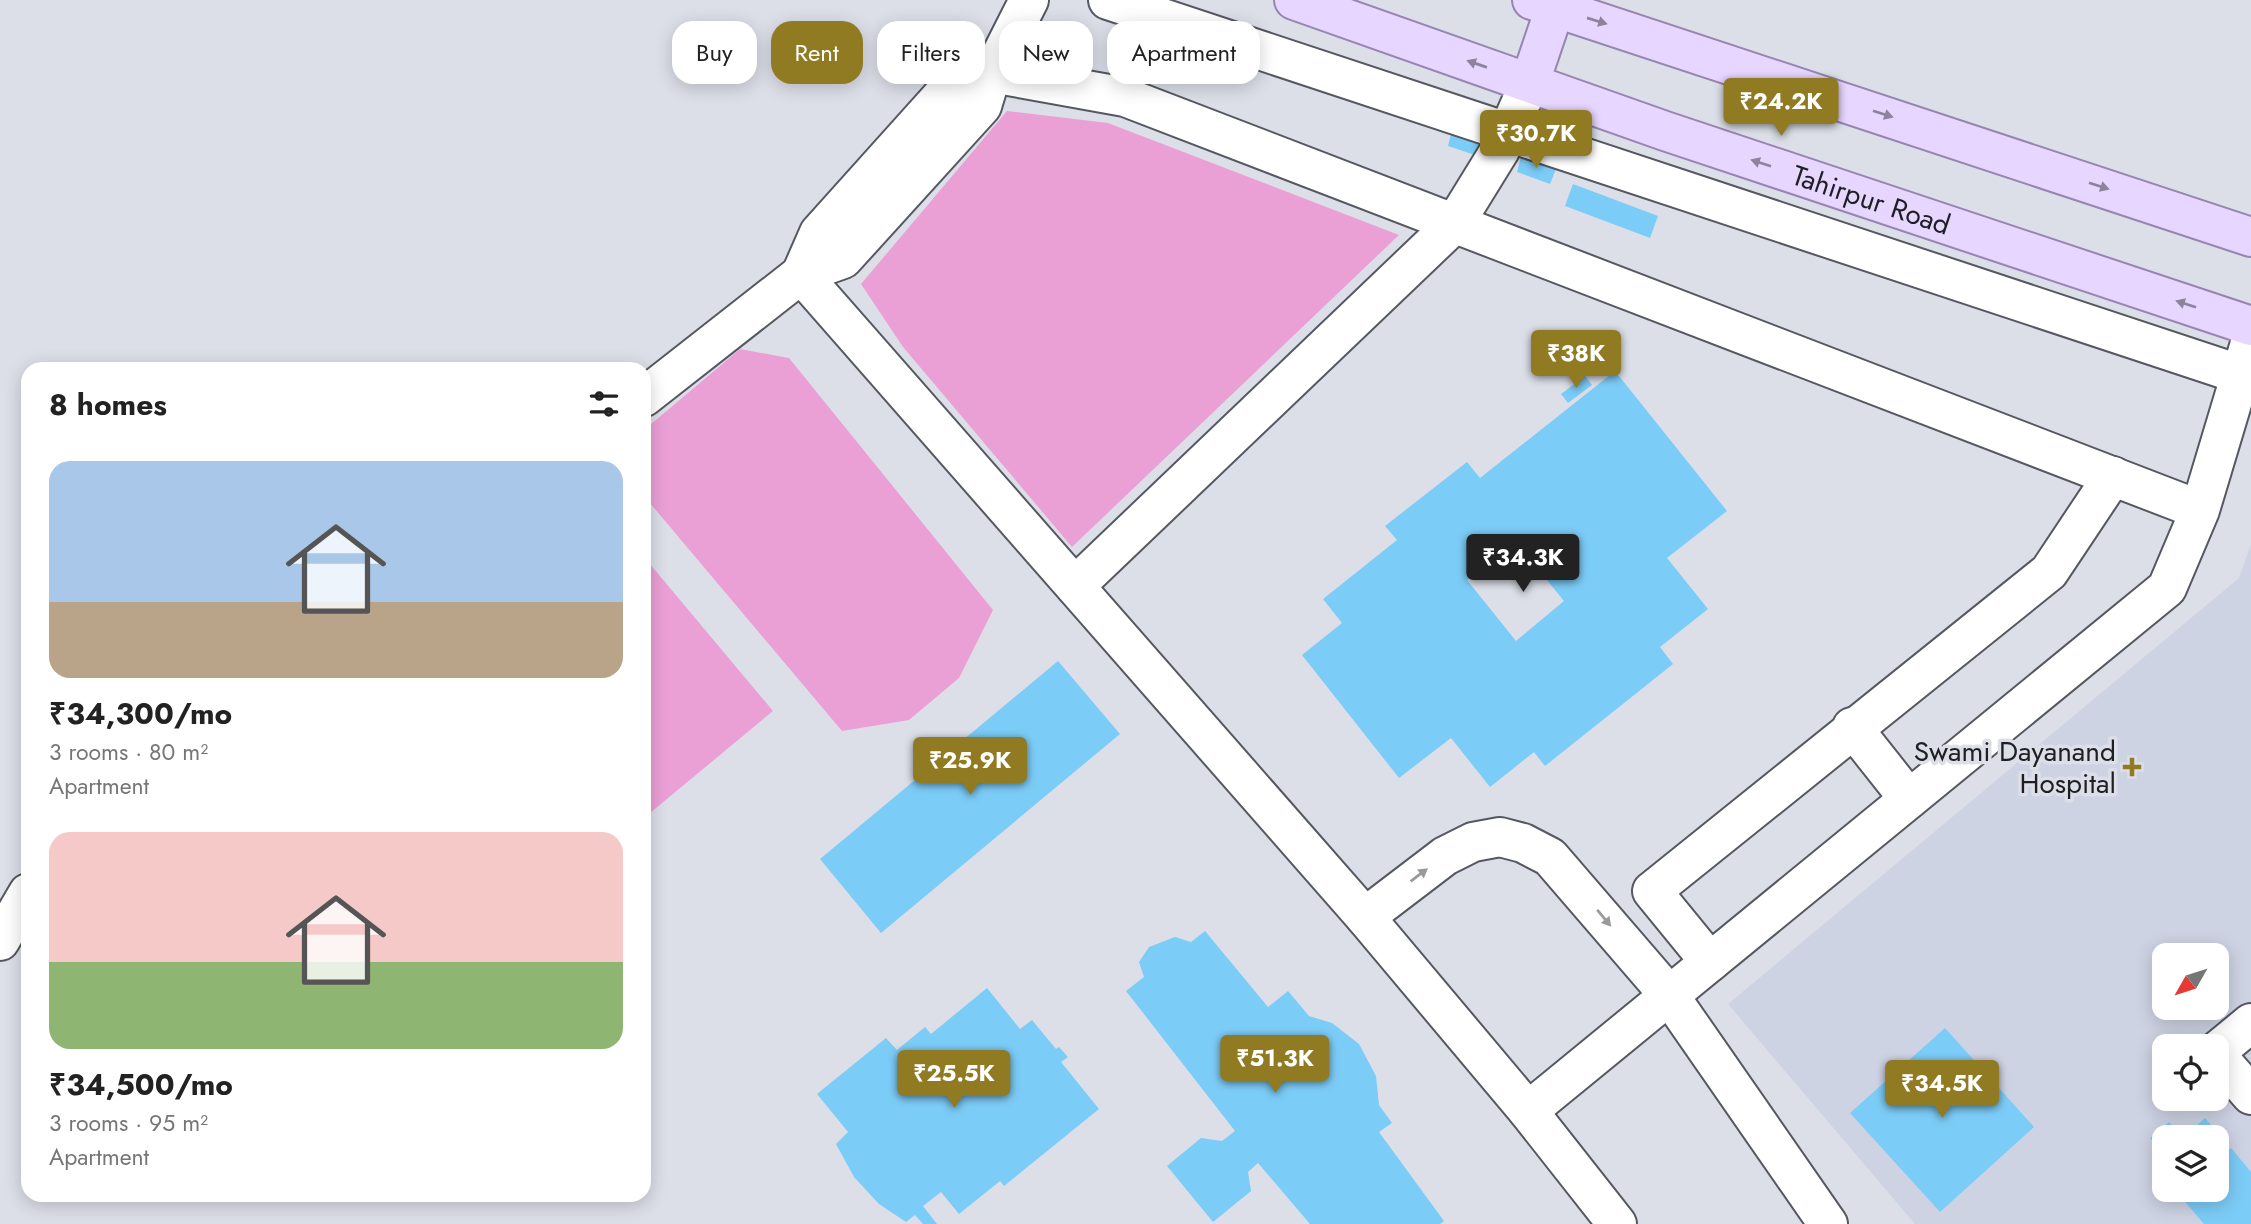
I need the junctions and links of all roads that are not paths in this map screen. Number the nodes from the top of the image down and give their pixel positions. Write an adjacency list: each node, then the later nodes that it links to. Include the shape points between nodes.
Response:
1 (1029, 0): 5 (lane)
2 (1108, 0): 7 (lane)
3 (1294, 0): 6 (main road, Tahirpur Road, one-way to 3)
4 (1549, 3): 6 (main road); 9 (main road, one-way to 9)
5 (992, 73): 8 (lane, via 1125,97); 10 (lane, via 982,106 842,259)
6 (1530, 82): 7 (lane); 11 (main road, Tahirpur Road, one-way to 6)
7 (1508, 133): 8 (lane); 12 (lane)
8 (1455, 223): 14 (lane); 16 (lane)
9 (2251, 237)
10 (801, 274): 13 (lane); 16 (lane)
11 (2251, 326)
12 (2245, 357): 15 (lane)
13 (651, 392)
14 (2113, 476): 15 (lane); 17 (lane, via 2049,572)
15 (2200, 510): 18 (lane, via 2167,589)
16 (1074, 586): 20 (lane)
17 (1852, 727): 18 (lane); 22 (lane, via 1652,891)
18 (1909, 799): 22 (lane)
19 (21, 905): 21 (lane)
20 (1365, 916): 23 (lane, one-way to 23, via 1444,856 1473,842 1500,837 1550,857); 28 (lane)
21 (0, 942)
22 (1710, 962): 23 (lane)
23 (1669, 995): 28 (lane); 30 (lane)
24 (2251, 1023): 25 (lane)
25 (2229, 1041)
26 (2229, 1070): 27 (lane)
27 (2251, 1095)
28 (1528, 1111): 29 (lane)
29 (1617, 1224)
30 (1828, 1224)

